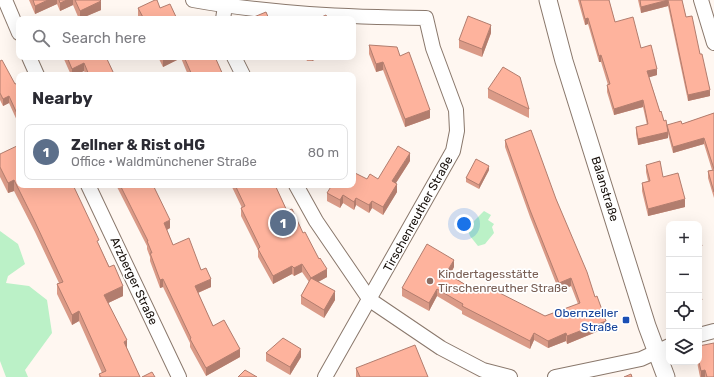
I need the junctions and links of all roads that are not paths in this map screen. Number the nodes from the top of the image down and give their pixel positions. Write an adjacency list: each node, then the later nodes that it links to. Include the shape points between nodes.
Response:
1 (5, 0): 8 (street)
2 (193, 0): 5 (street)
3 (548, 0): 19 (street, Balanstraße, via 564,61)
4 (701, 0): 9 (street)
5 (224, 12): 6 (street, Tirschenreuther Straße)
6 (325, 16)
7 (356, 17): 16 (street, Tirschenreuther Straße, via 426,18 433,48 456,110 457,131 453,151)
8 (16, 26)
9 (714, 43)
10 (30, 60): 12 (street)
11 (236, 60): 13 (street)
12 (36, 72)
13 (242, 72)
14 (89, 188): 20 (street, Arzberger Straße)
15 (298, 188): 16 (street, via 316,221)
16 (370, 300): 21 (street, Tirschenreuther Straße); 22 (street, via 441,348 483,370)
17 (714, 331): 18 (street)
18 (702, 334)
19 (663, 349): 23 (street, via 632,362); 24 (street, Balanstraße)
20 (179, 377)
21 (326, 377)
22 (510, 377)
23 (555, 377)
24 (666, 377)

